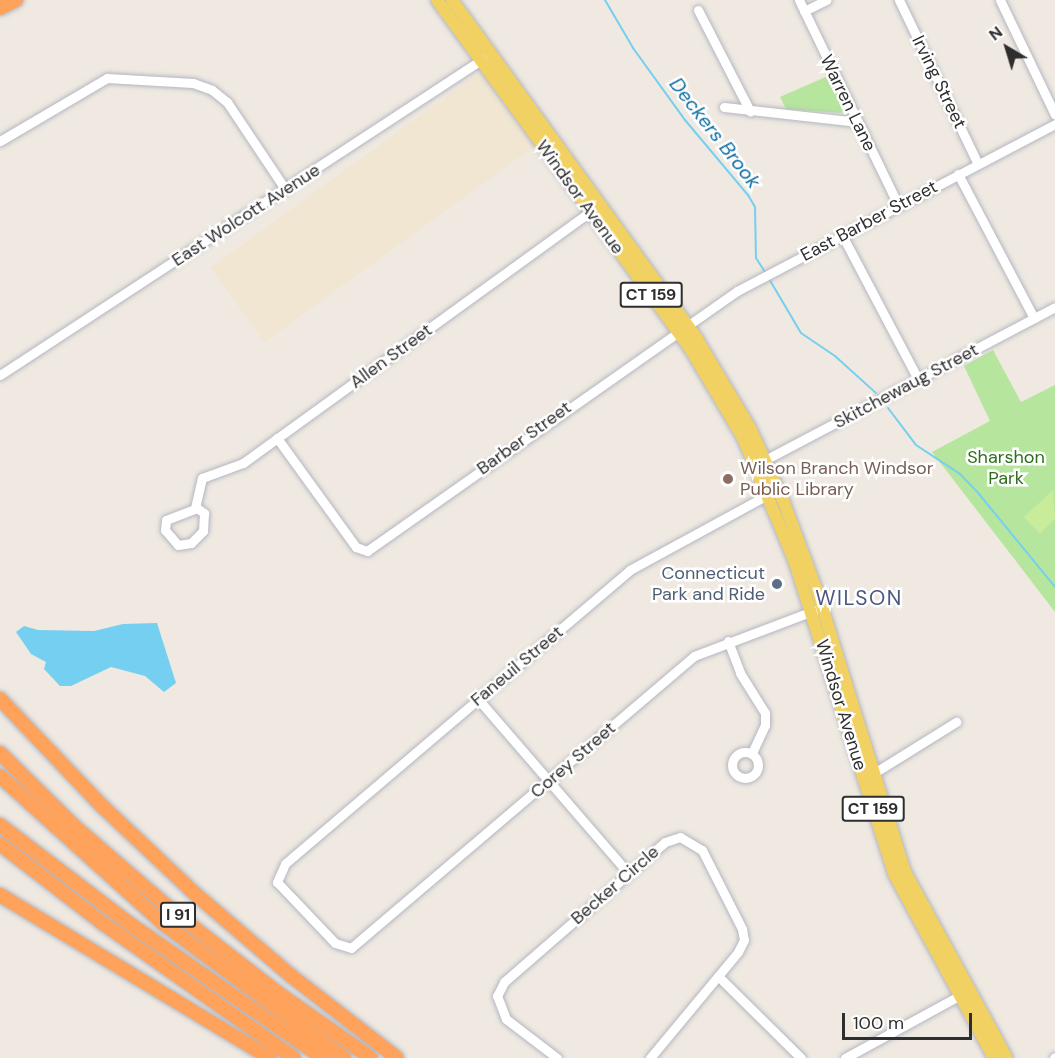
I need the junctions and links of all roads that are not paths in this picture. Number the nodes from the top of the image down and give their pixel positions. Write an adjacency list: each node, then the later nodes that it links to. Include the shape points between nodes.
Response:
1 (16, 0): 8 (highway)
2 (437, 0): 11 (main road, Windsor Avenue / CT 159)
3 (452, 0): 11 (main road, Windsor Avenue / CT 159)
4 (799, 0): 10 (street, Warren Lane)
5 (827, 0): 10 (street)
6 (899, 0): 18 (street, Irving Street)
7 (1000, 0): 14 (street)
8 (0, 8)
9 (698, 10): 13 (street)
10 (804, 11): 15 (street, Warren Lane)
11 (486, 56): 20 (street, East Wolcott Avenue); 22 (main road, Windsor Avenue / CT 159)
12 (724, 107): 13 (street)
13 (750, 111): 15 (street)
14 (1055, 115)
15 (858, 122): 21 (street, Warren Lane)
16 (1055, 124): 18 (street, East Barber Street)
17 (0, 141): 20 (street, via 107,78 193,83 213,90 227,102)
18 (978, 164): 19 (street, East Barber Street)
19 (958, 174): 21 (street, East Barber Street); 25 (street)
20 (285, 189): 27 (street, East Wolcott Avenue)
21 (898, 205): 23 (street, East Barber Street)
22 (595, 208): 26 (main road, Windsor Avenue / CT 159); 29 (street, Allen Street)
23 (842, 235): 26 (street, East Barber Street, via 763,276); 28 (street)
24 (1055, 307): 25 (street, Skitchewaug Street)
25 (1034, 318): 28 (street, Skitchewaug Street)
26 (683, 329): 29 (street, Barber Street, via 386,539 363,551); 30 (main road, Windsor Avenue / CT 159)
27 (0, 375)
28 (918, 379): 30 (street, Skitchewaug Street)
29 (277, 438): 32 (street, Allen Street, via 237,466 202,478)
30 (761, 462): 31 (main road, Windsor Avenue / CT 159)
31 (774, 492): 33 (main road, Windsor Avenue / CT 159); 36 (street, Faneuil Street, via 630,570)
32 (195, 508): 32 (street, via 165,522 166,533 178,545 191,543 203,531 204,513)
33 (817, 609): 34 (street, Corey Street); 40 (main road, Windsor Avenue / CT 159); 46 (main road, Windsor Avenue / CT 159)
34 (728, 641): 39 (street, via 740,673 765,713 765,725); 42 (street, Corey Street, via 694,656)
35 (0, 699): 61 (highway, via 103,807 192,891)
36 (478, 699): 42 (street); 52 (street, Faneuil Street, via 277,875 280,888)
37 (956, 722): 40 (street)
38 (0, 753): 60 (highway, I 91, via 73,825 175,913 284,998)
39 (752, 753)
40 (874, 772): 46 (main road, Windsor Avenue / CT 159)
41 (0, 776): 44 (highway)
42 (549, 781): 49 (street); 52 (street, Corey Street, via 357,945)
43 (0, 782): 44 (highway)
44 (30, 805): 59 (highway, via 165,925)
45 (0, 818): 50 (highway)
46 (882, 820): 54 (main road, Windsor Avenue / CT 159)
47 (0, 825): 50 (highway)
48 (0, 844): 57 (highway, via 161,965)
49 (628, 873): 53 (street, Becker Circle, via 673,839 680,837 702,850 742,929 738,952); 62 (street, Becker Circle, via 504,982 497,996 506,1019)
50 (71, 880): 58 (highway)
51 (0, 897): 56 (highway)
52 (345, 949)
53 (718, 976): 63 (street, Becker Circle); 64 (street)
54 (964, 993): 55 (main road, Windsor Avenue / CT 159); 65 (street)
55 (992, 1053): 66 (main road, Windsor Avenue / CT 159)
56 (270, 1058)
57 (294, 1058)
58 (322, 1058)
59 (344, 1058)
60 (371, 1058)
61 (397, 1058)
62 (557, 1058)
63 (650, 1058)
64 (801, 1058)
65 (845, 1058)
66 (1007, 1058)

